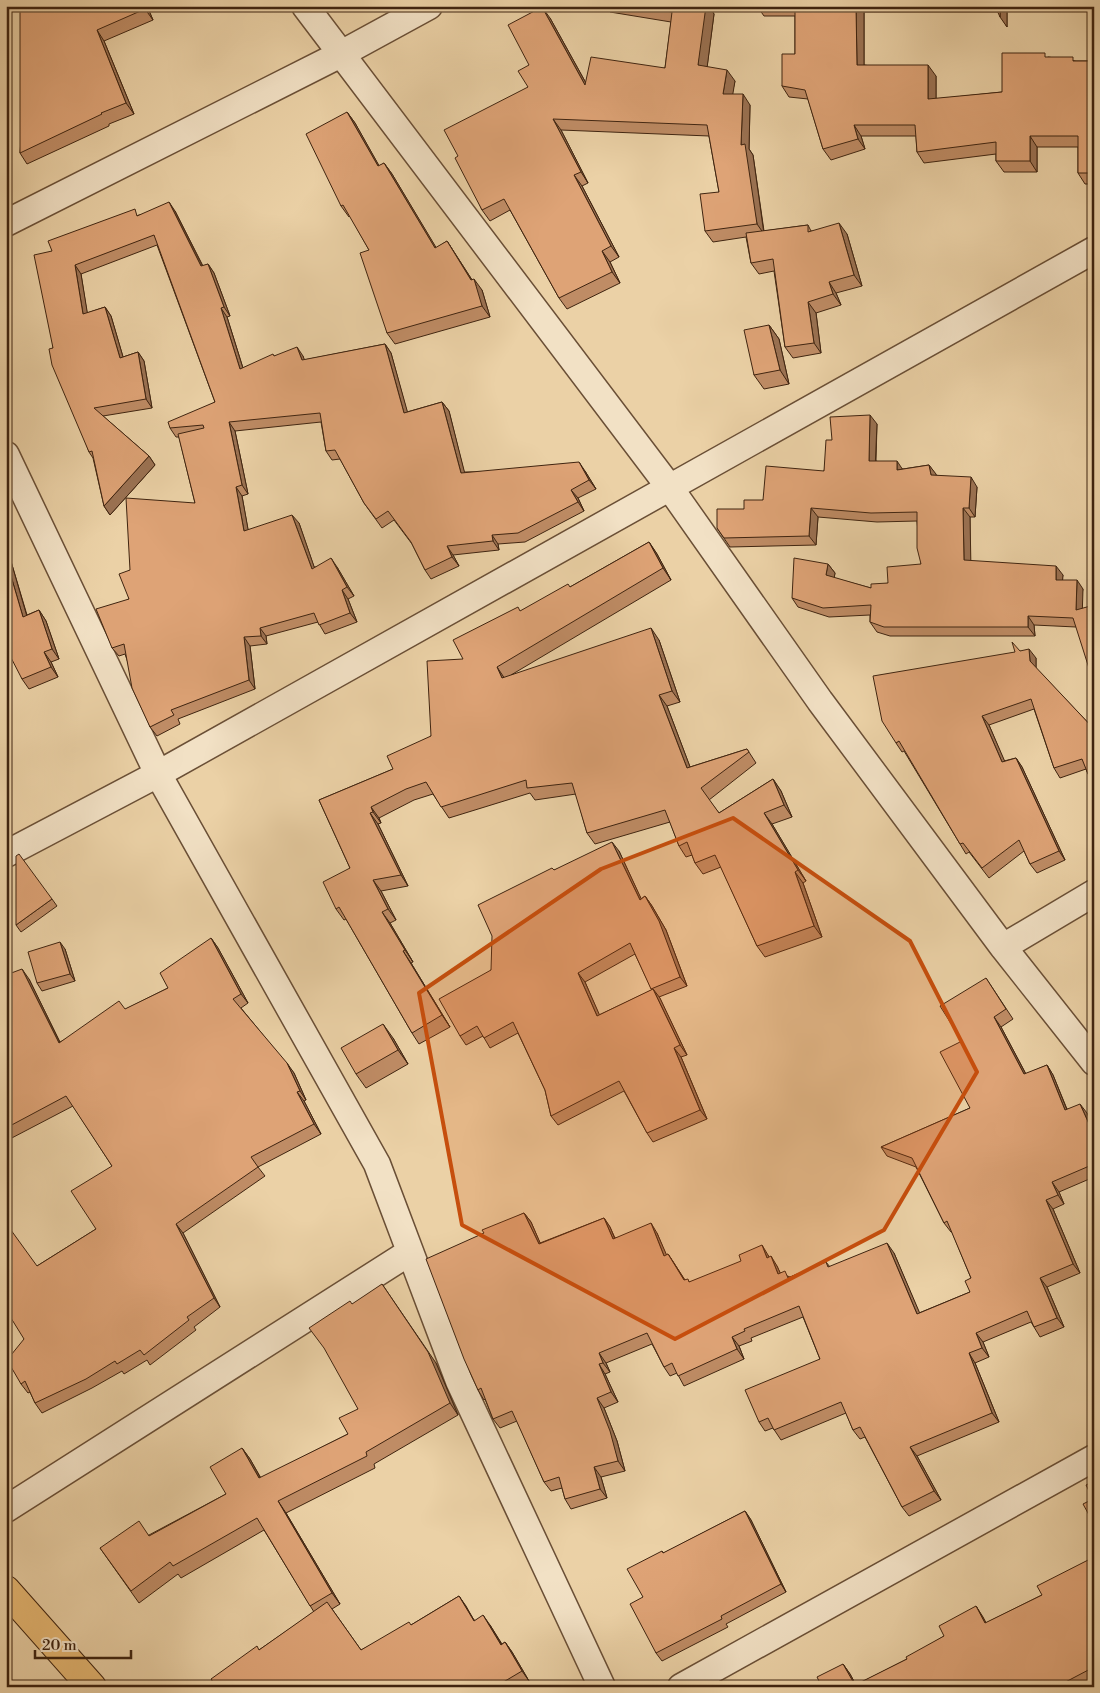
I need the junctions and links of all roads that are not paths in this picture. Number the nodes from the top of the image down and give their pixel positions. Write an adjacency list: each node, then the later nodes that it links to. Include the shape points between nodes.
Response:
1 (305, 6): 3 (street)
2 (429, 6): 3 (street)
3 (342, 54): 4 (street); 7 (street)
4 (6, 223)
5 (1094, 250): 7 (street)
6 (6, 454): 8 (street)
7 (670, 488): 8 (street); 11 (street, via 820,701)
8 (158, 774): 9 (street); 13 (street, via 377,1164)
9 (6, 854)
10 (1094, 893): 11 (street)
11 (1003, 947): 12 (street)
12 (1094, 1062)
13 (410, 1252): 15 (street); 18 (street, via 459,1380)
14 (1094, 1458): 19 (street)
15 (6, 1509)
16 (6, 1590): 17 (main road)
17 (92, 1687)
18 (602, 1687)
19 (681, 1687)

